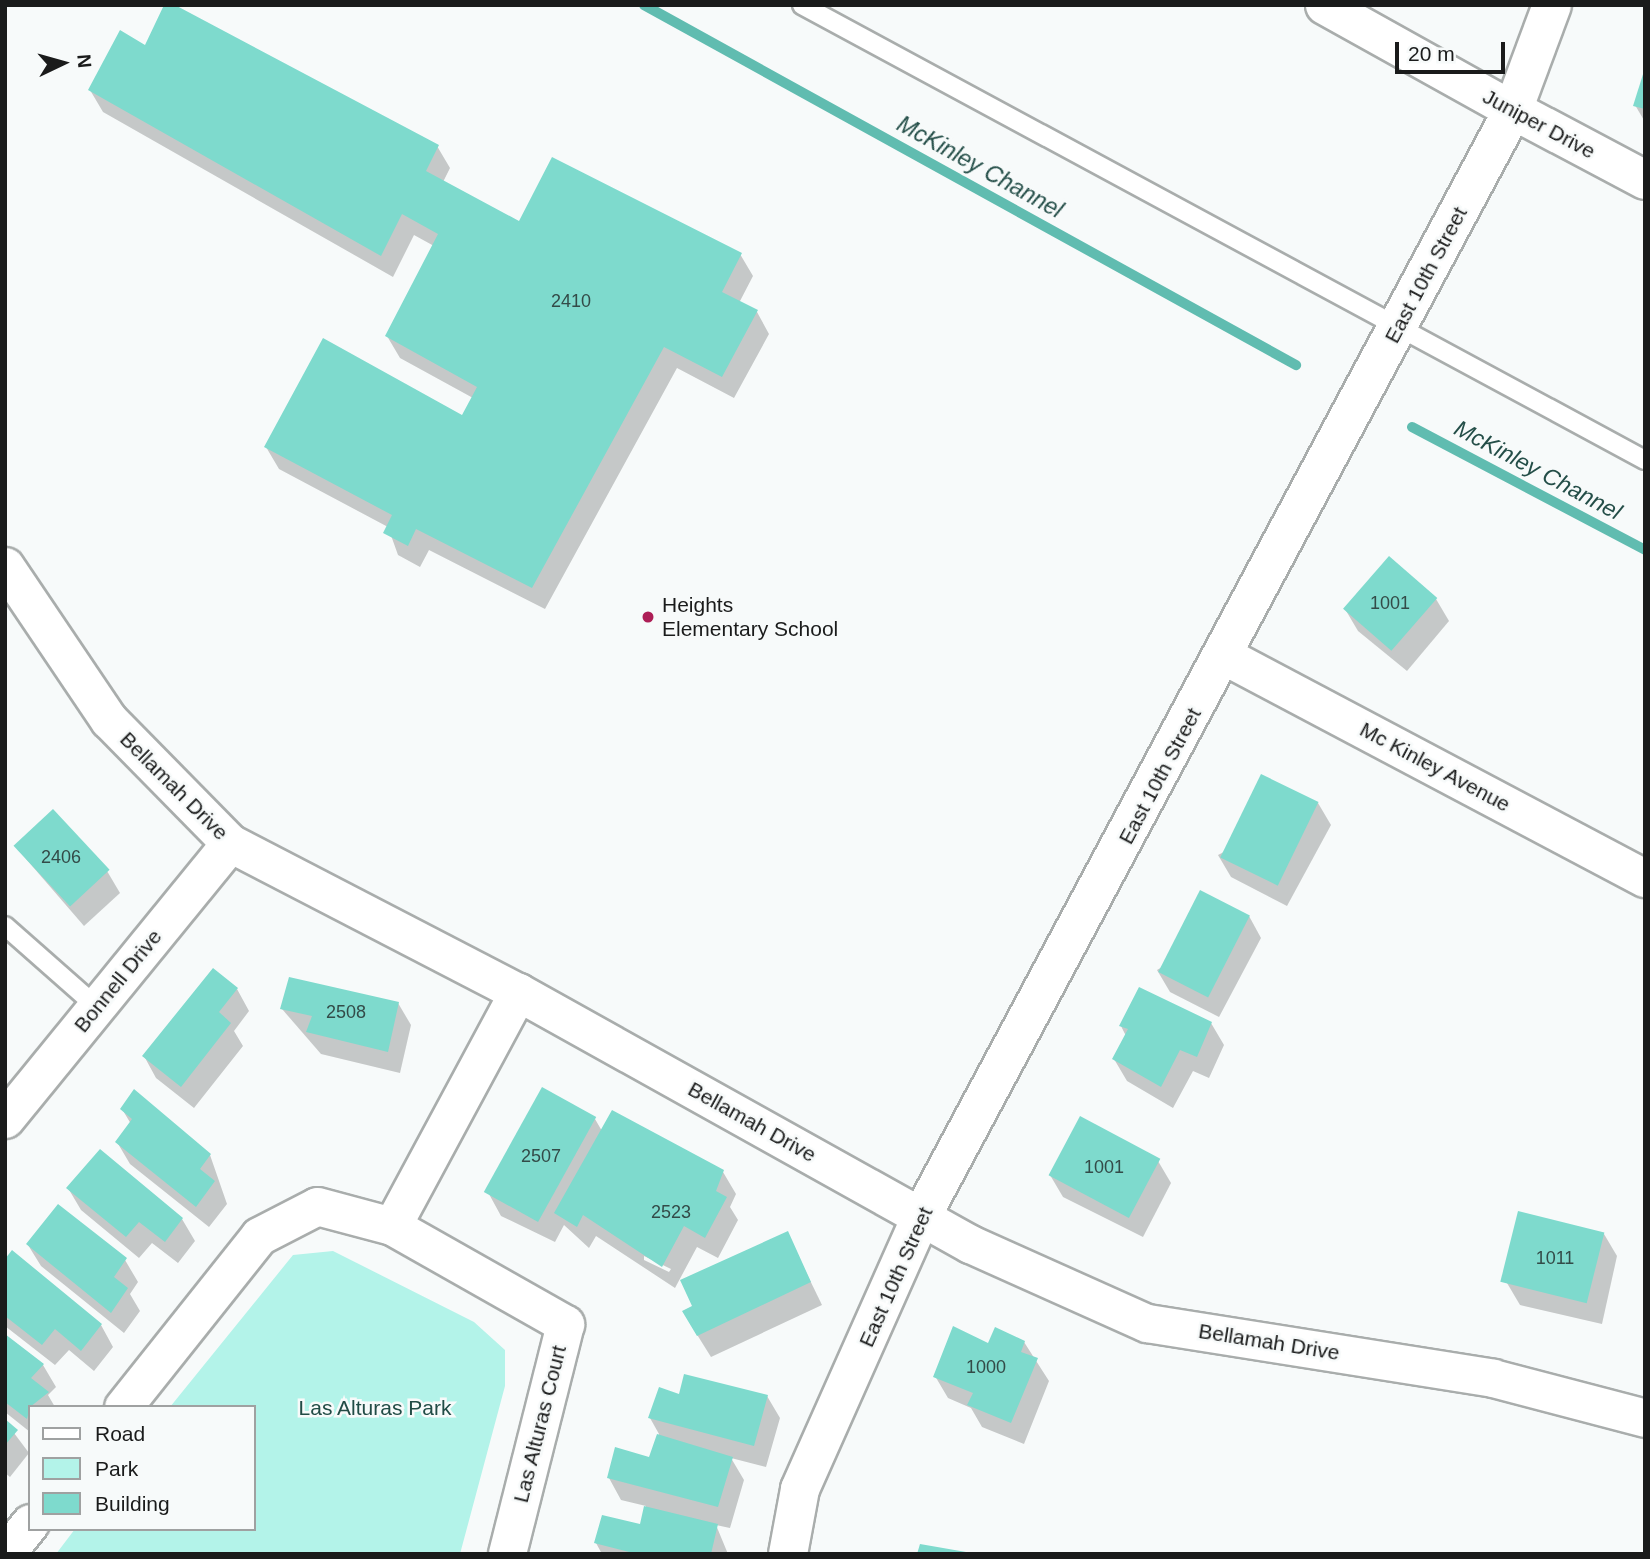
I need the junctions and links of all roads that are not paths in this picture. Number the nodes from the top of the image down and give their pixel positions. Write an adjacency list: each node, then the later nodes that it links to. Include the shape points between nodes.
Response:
1 (802, 5): 6 (lane)
2 (1324, 5): 4 (street, Juniper Drive)
3 (1552, 5): 4 (main road, East 10th Street)
4 (1513, 110): 5 (main road, Juniper Drive); 6 (main road, East 10th Street)
5 (1645, 180)
6 (1398, 329): 7 (lane); 9 (main road, East 10th Street)
7 (1645, 460)
8 (5, 566): 10 (street, Bellamah Drive, via 109,720)
9 (1226, 656): 11 (street, Mc Kinley Avenue); 16 (main road, East 10th Street)
10 (230, 843): 13 (street, Bellamah Drive); 14 (street, Bonnell Drive)
11 (1645, 878)
12 (5, 926): 14 (lane)
13 (518, 992): 16 (street, Bellamah Drive); 17 (street)
14 (97, 1007): 15 (street, Bonnell Drive)
15 (5, 1119)
16 (921, 1217): 19 (street, Bellamah Drive, via 1147,1323 1493,1378); 23 (main road, East 10th Street, via 800,1489)
17 (392, 1226): 18 (street, Las Alturas Court, via 317,1206 259,1236); 22 (street, Las Alturas Court, via 565,1324)
18 (125, 1405)
19 (1645, 1418)
20 (28, 1526): 21 (street)
21 (6, 1554)
22 (507, 1554)
23 (788, 1554)

